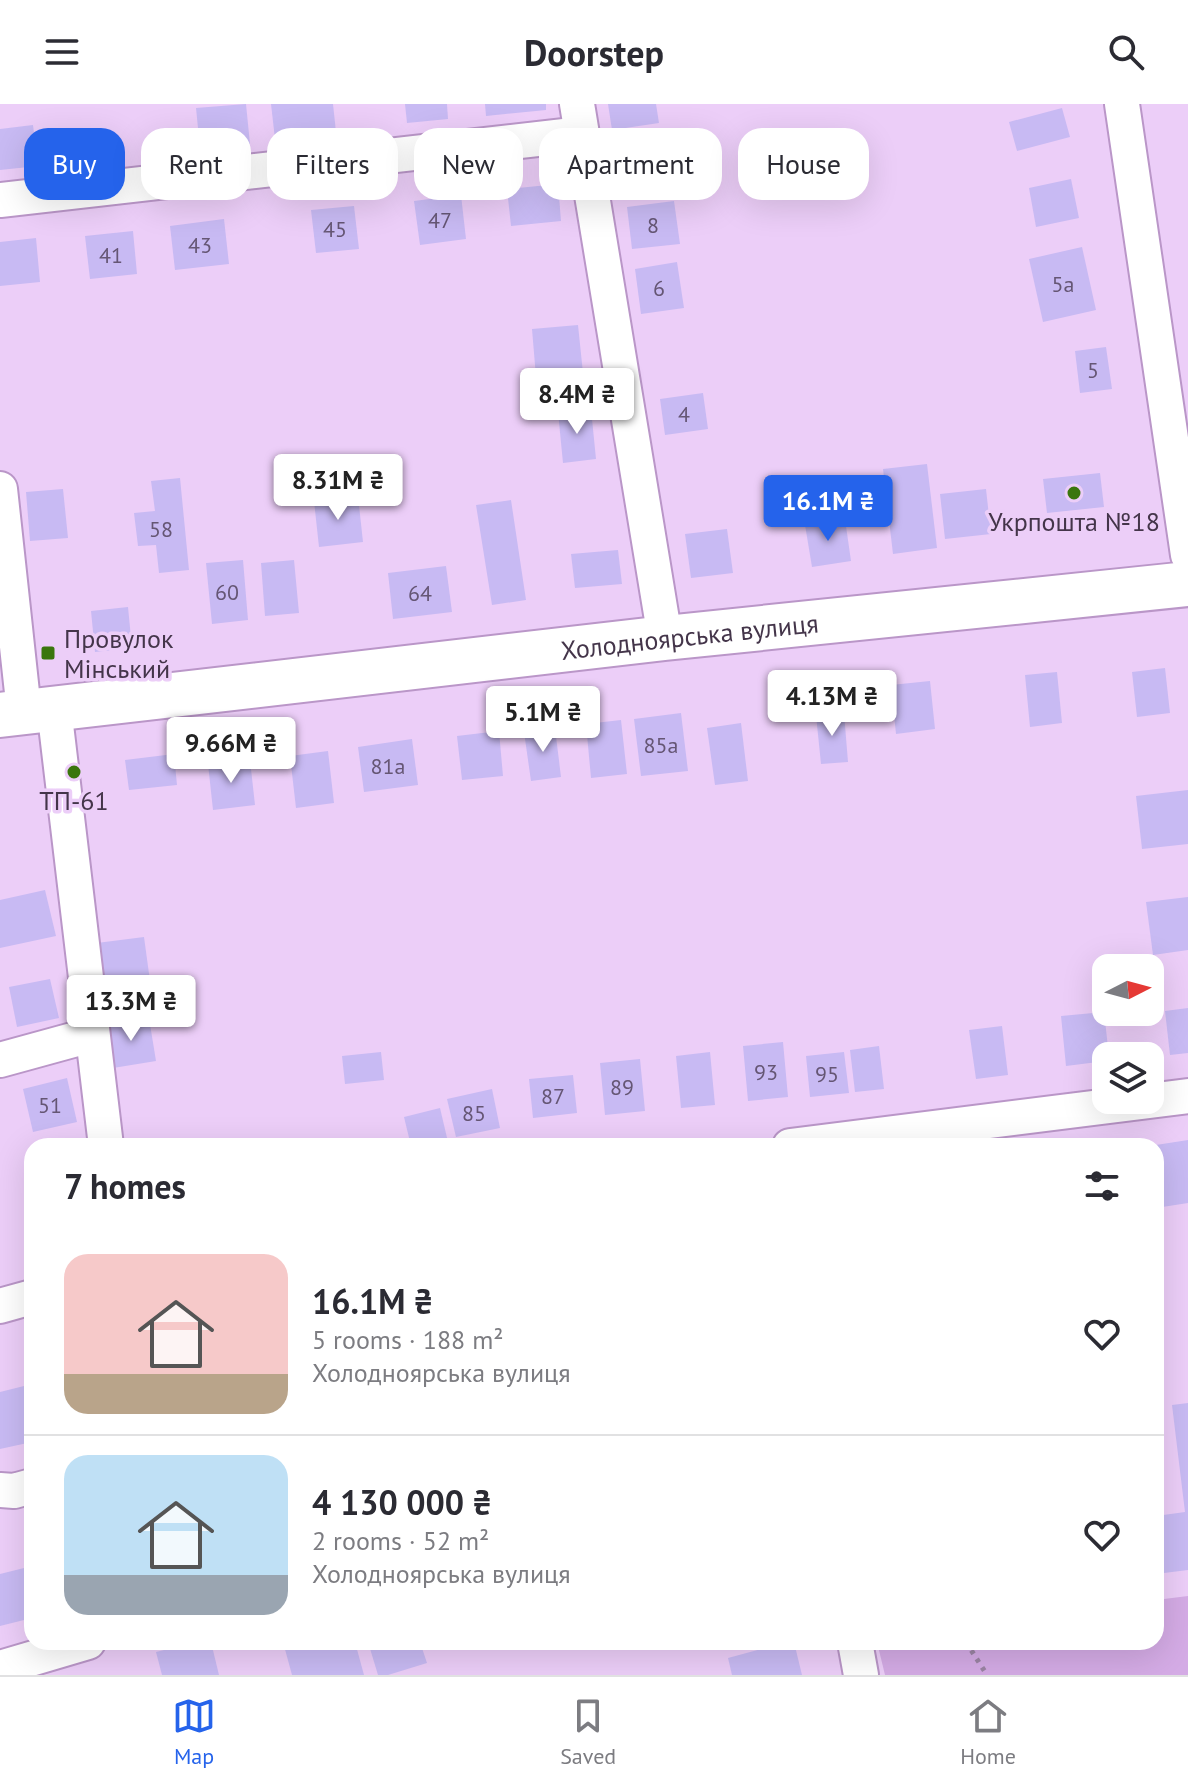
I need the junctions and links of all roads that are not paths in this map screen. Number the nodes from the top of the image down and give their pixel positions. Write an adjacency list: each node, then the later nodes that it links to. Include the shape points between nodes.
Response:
1 (1122, 104): 5 (street)
2 (580, 119): 3 (street); 7 (street)
3 (0, 200)
4 (0, 489): 8 (street)
5 (1188, 555)
6 (1188, 584): 7 (main road, Холодноярська вулиця)
7 (665, 638): 8 (main road, Холодноярська вулиця)
8 (26, 711): 9 (street)
9 (91, 1035): 10 (street); 13 (street)
10 (0, 1060)
11 (1188, 1096): 12 (street)
12 (940, 1136): 14 (street)
13 (105, 1138)
14 (910, 1138)
15 (24, 1299): 16 (street)
16 (0, 1306)
17 (24, 1488): 18 (street)
18 (0, 1490)
19 (61, 1650): 21 (street)
20 (856, 1650): 22 (street)
21 (0, 1668)
22 (861, 1675)

